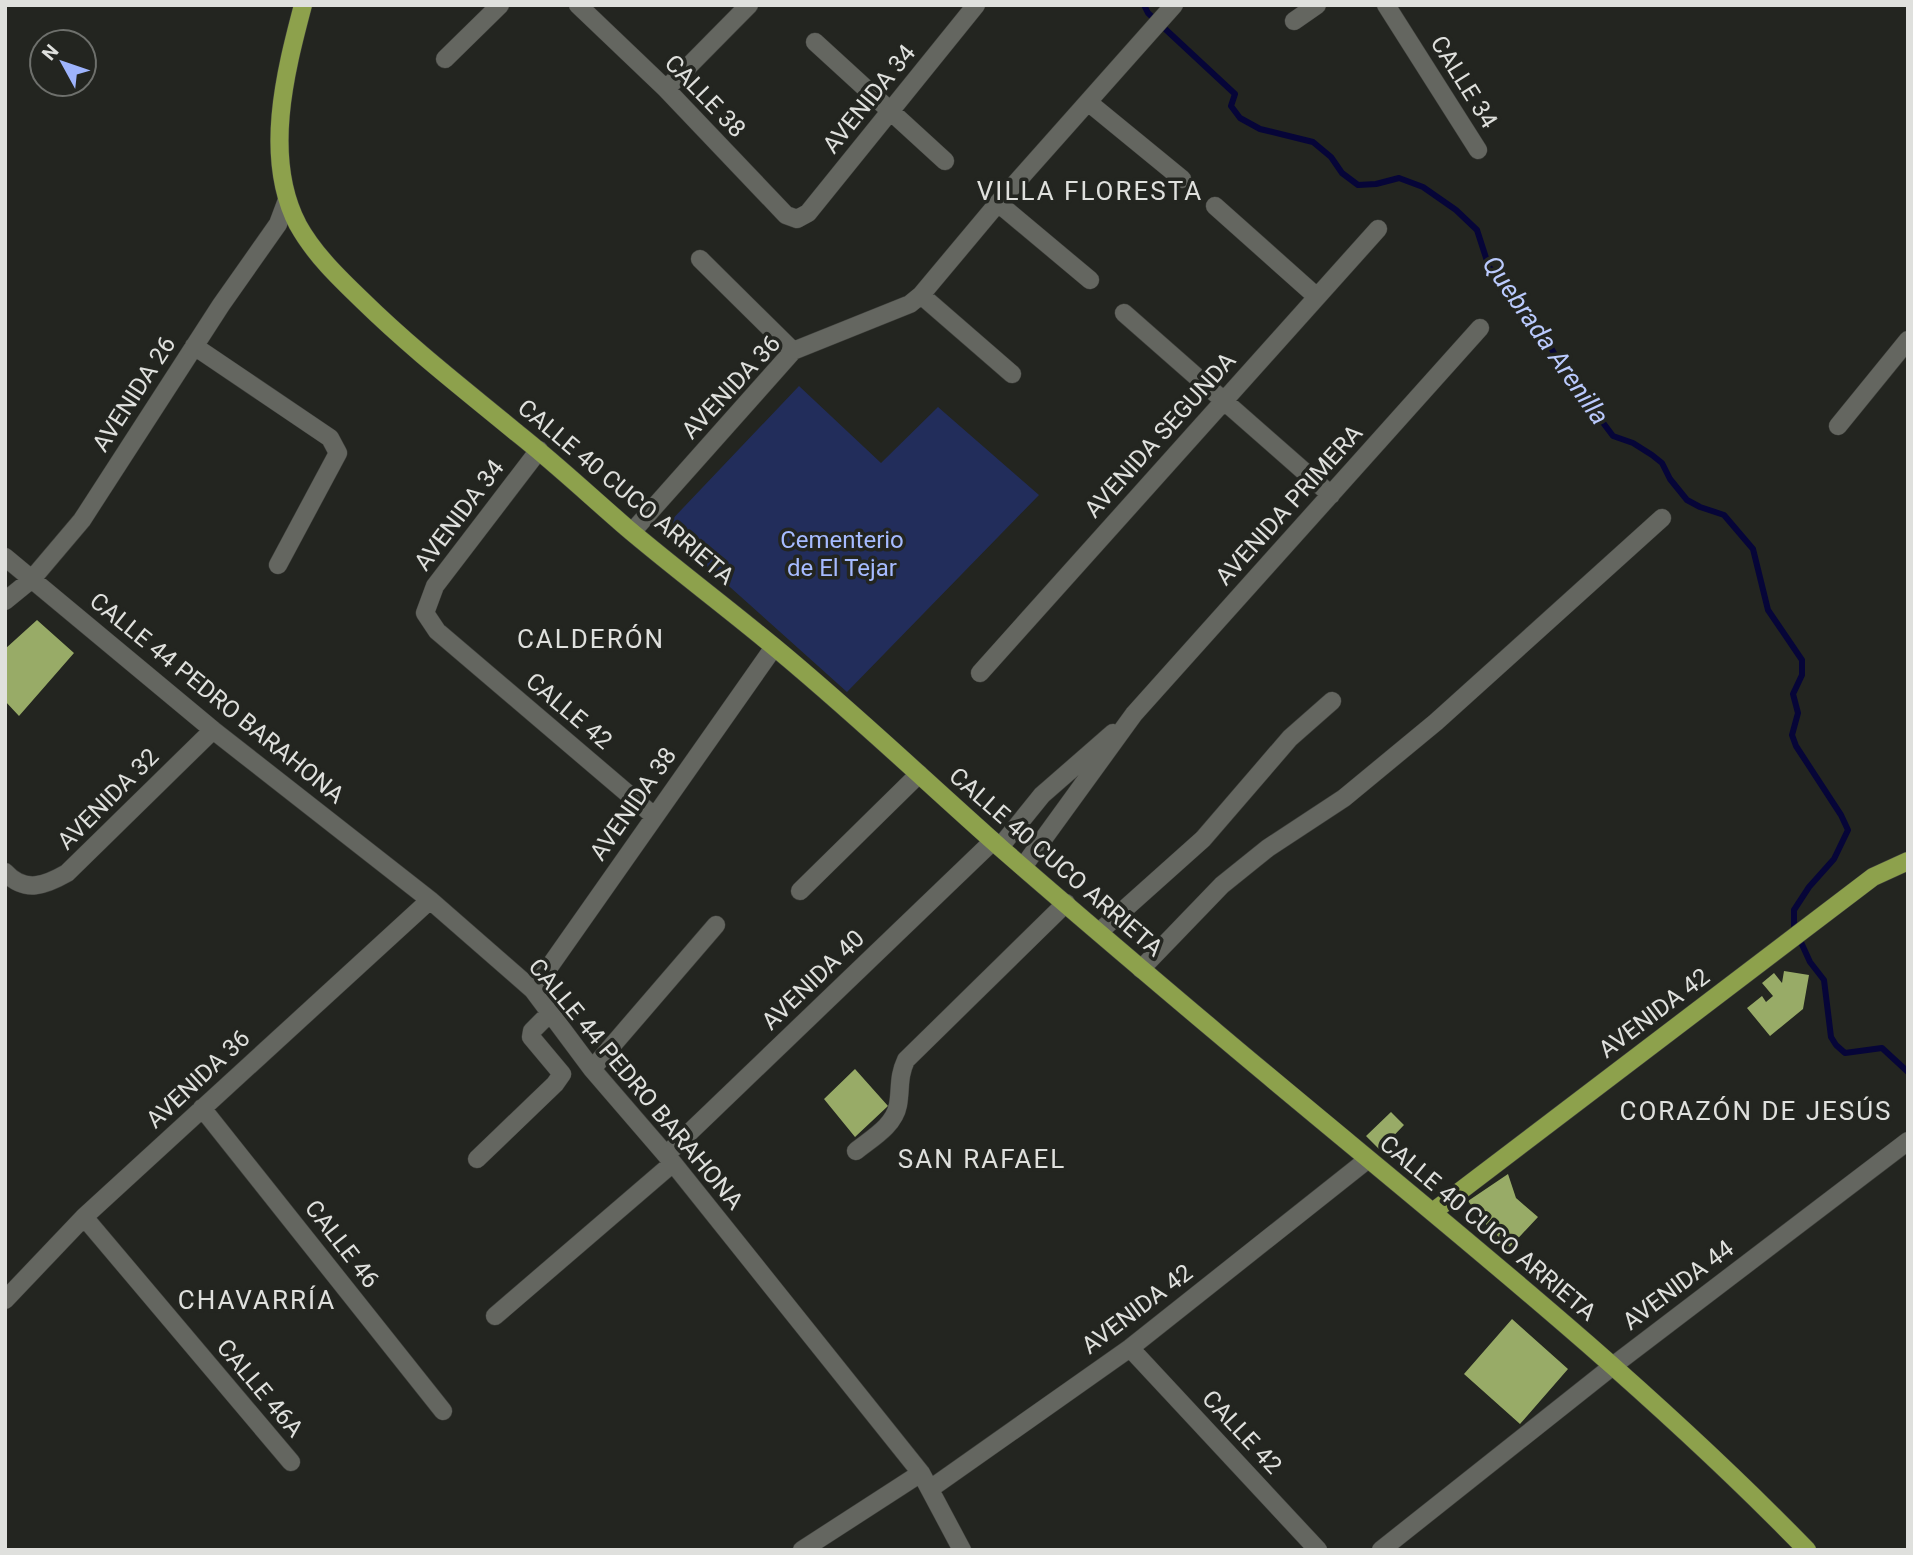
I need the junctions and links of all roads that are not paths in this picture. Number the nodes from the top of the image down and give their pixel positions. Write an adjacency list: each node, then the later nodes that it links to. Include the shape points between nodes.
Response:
1 (303, 5): 18 (main road, CALLE 40 CUCO ARRIETA, via 281,100)
2 (500, 5): 11 (street)
3 (578, 5): 12 (street, CALLE 38)
4 (749, 5): 12 (street)
5 (976, 5): 14 (street, AVENIDA 34)
6 (1317, 5): 9 (street)
7 (1386, 5): 15 (street, CALLE 34)
8 (1170, 9): 13 (street, AVENIDA 36)
9 (1294, 21)
10 (815, 42): 14 (street)
11 (444, 59)
12 (666, 89): 21 (street, CALLE 38, via 786,215)
13 (1088, 102): 17 (street); 19 (street, AVENIDA 36)
14 (890, 111): 16 (street); 21 (street, AVENIDA 34, via 808,213)
15 (1478, 150)
16 (946, 161)
17 (1182, 179)
18 (287, 200): 30 (street, AVENIDA 26, via 278,224); 35 (main road, CALLE 40 CUCO ARRIETA, via 317,253 349,287 398,335)
19 (998, 203): 24 (street); 25 (street, AVENIDA 36)
20 (1215, 206): 26 (street)
21 (797, 219)
22 (1378, 229): 26 (street, AVENIDA SEGUNDA)
23 (700, 258): 31 (street)
24 (1090, 280)
25 (921, 295): 31 (street, AVENIDA 36, via 910,304); 32 (street)
26 (1317, 297): 33 (street, AVENIDA SEGUNDA)
27 (1124, 313): 33 (street)
28 (1480, 328): 36 (street, AVENIDA PRIMERA)
29 (1908, 340): 34 (street)
30 (194, 346): 40 (street, via 335,445 338,453); 41 (street, AVENIDA 26, via 82,520)
31 (793, 351): 38 (street, AVENIDA 36)
32 (1012, 374)
33 (1224, 401): 36 (street); 45 (street, AVENIDA SEGUNDA)
34 (1838, 426)
35 (539, 450): 38 (main road, CALLE 40 CUCO ARRIETA); 43 (street, AVENIDA 34, via 435,586)
36 (1331, 495): 47 (street, AVENIDA PRIMERA)
37 (1662, 518): 60 (street, via 1416,739 1344,798 1222,885)
38 (632, 532): 44 (main road, CALLE 40 CUCO ARRIETA)
39 (5, 557): 41 (street, CALLE 44 PEDRO BARAHONA)
40 (278, 565)
41 (32, 579): 42 (street, AVENIDA 26); 48 (street, CALLE 44 PEDRO BARAHONA)
42 (5, 601)
43 (425, 613): 50 (street, CALLE 42, via 437,631)
44 (774, 647): 49 (main road, CALLE 40 CUCO ARRIETA); 50 (street, AVENIDA 38)
45 (979, 673)
46 (1332, 701): 59 (street, via 1290,738 1203,839)
47 (1134, 714): 51 (street, AVENIDA PRIMERA, via 1042,795); 53 (street, AVENIDA PRIMERA)
48 (213, 730): 54 (street, AVENIDA 32, via 68,873 45,885 28,886); 56 (street, CALLE 44 PEDRO BARAHONA)
49 (919, 774): 51 (main road, CALLE 40 CUCO ARRIETA); 55 (street)
50 (654, 816): 61 (street, AVENIDA 38)
51 (997, 844): 53 (main road, CALLE 40 CUCO ARRIETA); 68 (street, AVENIDA 40)
52 (1908, 860): 70 (main road, AVENIDA 42, via 1873,877)
53 (1023, 867): 57 (main road, CALLE 40 CUCO ARRIETA)
54 (5, 872)
55 (800, 891)
56 (430, 900): 61 (street, CALLE 44 PEDRO BARAHONA); 64 (street, AVENIDA 36)
57 (1066, 903): 59 (main road, CALLE 40 CUCO ARRIETA); 66 (street, via 906,1060 894,1116)
58 (716, 925): 63 (street)
59 (1099, 932): 60 (main road, CALLE 40 CUCO ARRIETA)
60 (1141, 969): 69 (main road, CALLE 40 CUCO ARRIETA)
61 (533, 990): 62 (street, CALLE 44 PEDRO BARAHONA)
62 (550, 1013): 63 (street, CALLE 44 PEDRO BARAHONA); 67 (street, via 531,1031 531,1037 562,1074)
63 (592, 1069): 68 (street, CALLE 44 PEDRO BARAHONA)
64 (202, 1108): 71 (street, AVENIDA 36); 76 (street, CALLE 46)
65 (1908, 1141): 75 (street, AVENIDA 44)
66 (856, 1151)
67 (477, 1159)
68 (669, 1159): 73 (street, AVENIDA 40); 78 (street, CALLE 44 PEDRO BARAHONA)
69 (1367, 1160): 70 (main road, CALLE 40 CUCO ARRIETA); 74 (street, AVENIDA 42)
70 (1434, 1211): 75 (main road, CALLE 40 CUCO ARRIETA)
71 (84, 1217): 72 (street, AVENIDA 36); 77 (street, CALLE 46A)
72 (5, 1300)
73 (495, 1316)
74 (1130, 1348): 79 (street, AVENIDA 42); 82 (street, CALLE 42)
75 (1614, 1365): 83 (street, AVENIDA 44); 84 (main road, CALLE 40 CUCO ARRIETA)
76 (443, 1411)
77 (291, 1462)
78 (920, 1473): 79 (street, CALLE 44 PEDRO BARAHONA); 80 (street)
79 (930, 1489): 81 (street, CALLE 44 PEDRO BARAHONA)
80 (803, 1550)
81 (962, 1550)
82 (1318, 1550)
83 (1381, 1550)
84 (1807, 1550)

